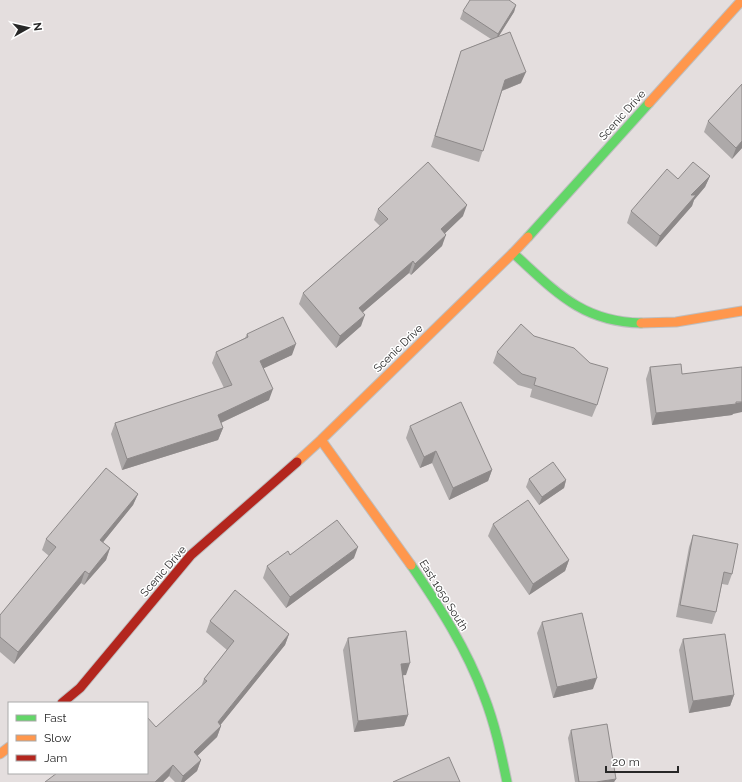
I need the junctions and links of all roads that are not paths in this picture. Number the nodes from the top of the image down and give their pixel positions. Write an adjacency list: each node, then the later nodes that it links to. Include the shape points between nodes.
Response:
1 (742, 0): 2 (street, Scenic Drive)
2 (513, 254): 3 (street, via 570,302 606,318 644,324); 4 (street, Scenic Drive)
3 (742, 312)
4 (321, 440): 5 (street, Scenic Drive, via 191,555 80,688); 8 (street, East 1050 South, via 426,587 460,643 482,692 498,741)
5 (63, 702)
6 (8, 748): 7 (street)
7 (0, 754)
8 (507, 782)

